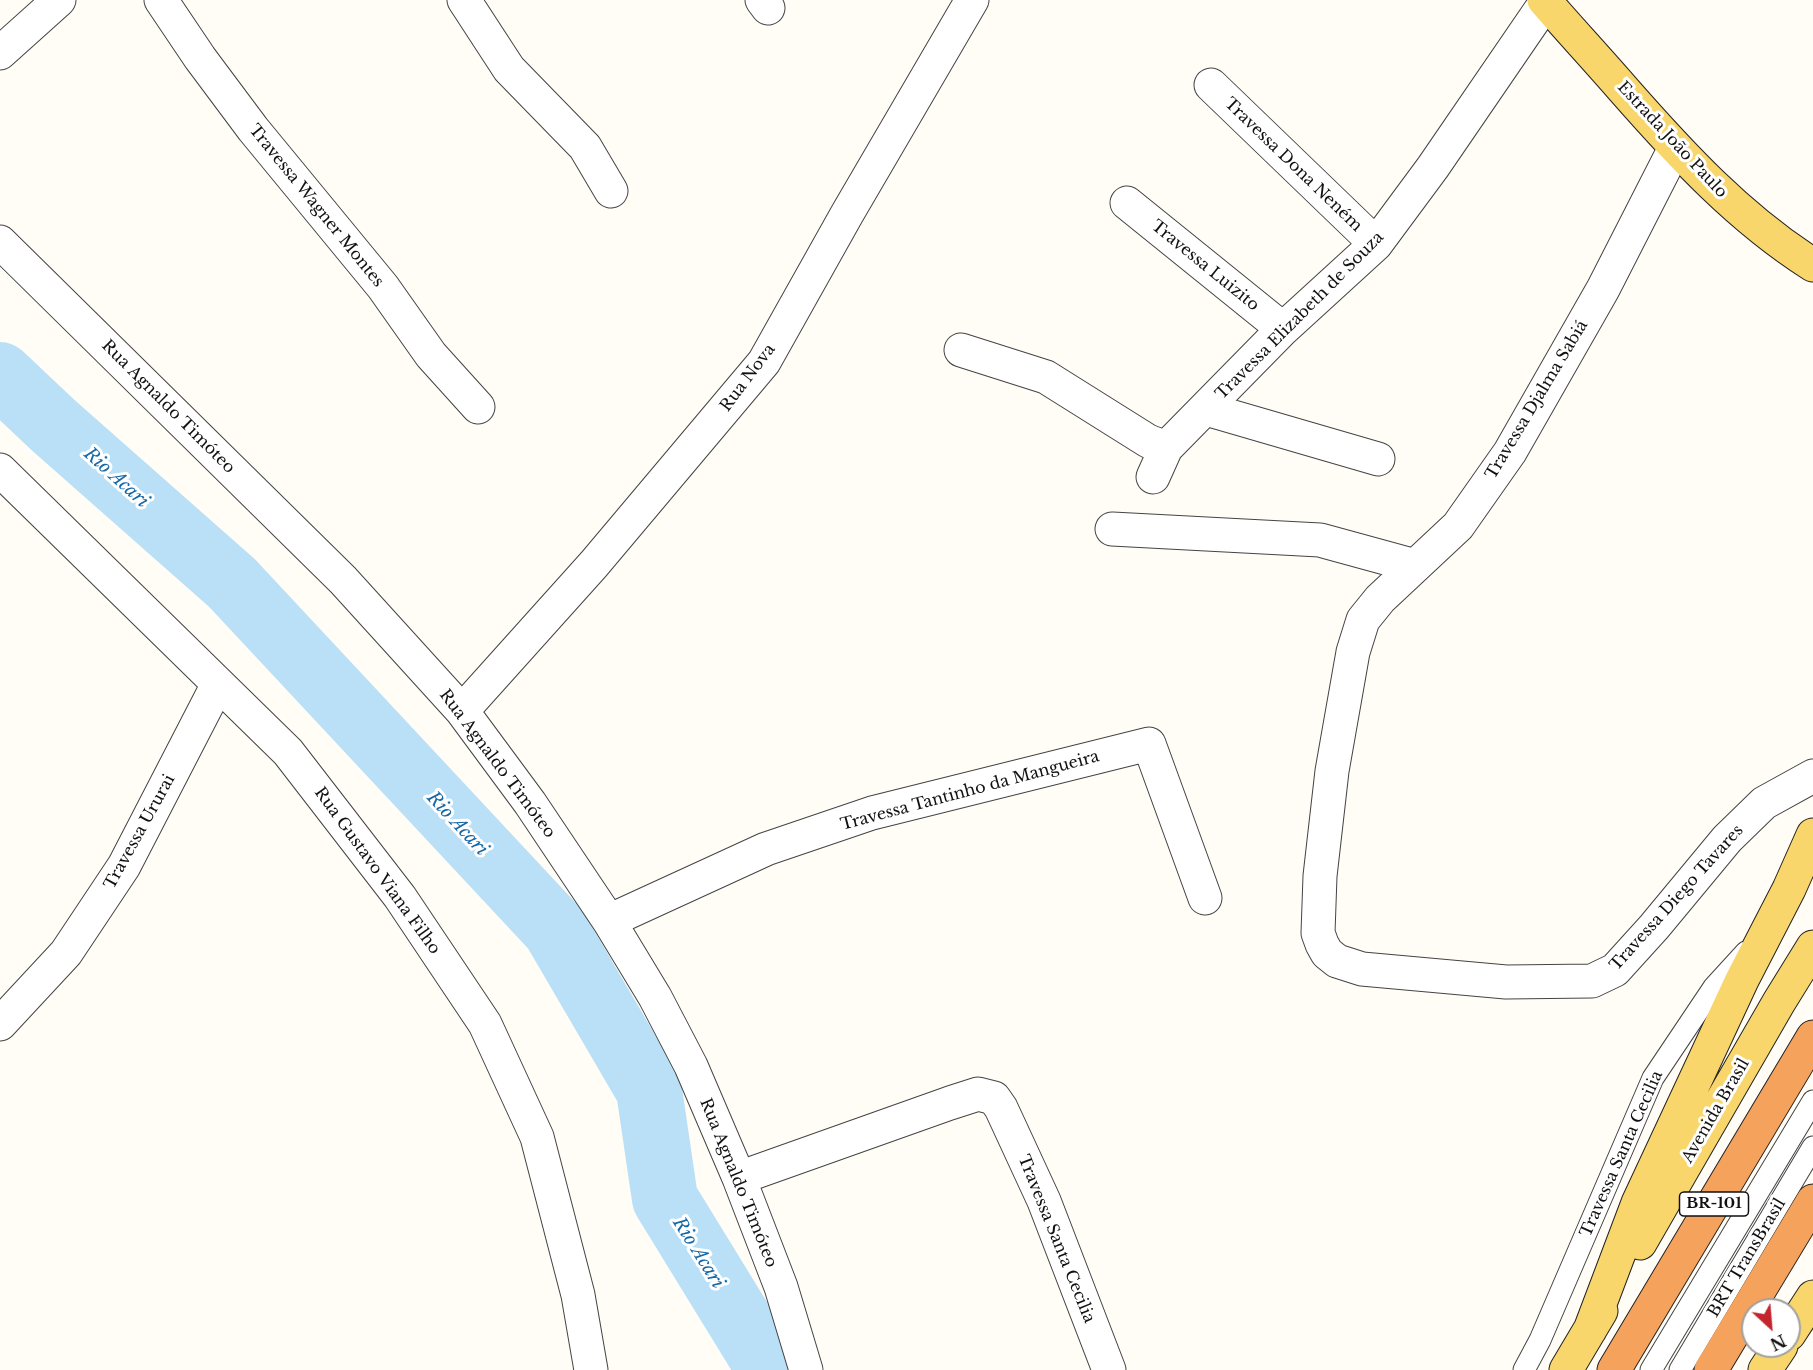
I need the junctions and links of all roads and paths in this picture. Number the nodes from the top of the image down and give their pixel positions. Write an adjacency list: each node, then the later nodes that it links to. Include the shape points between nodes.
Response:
1 (59, 0): 6 (street)
2 (161, 0): 16 (street, Travessa Wagner Montes, via 253,129 383,287 431,355)
3 (464, 0): 9 (street, via 509,69 585,147)
4 (972, 0): 25 (street, Rua Nova, via 764,362 594,564)
5 (1545, 1): 8 (main road, Estrada João Paulo); 12 (street, Travessa Elizabeth de Souza)
6 (0, 53)
7 (1211, 85): 12 (street, Travessa Dona Neném)
8 (1675, 148): 13 (main road, Estrada João Paulo, via 1779,243); 23 (street, Travessa Djalma Sabiá, via 1603,289 1510,452 1458,525)
9 (611, 191)
10 (1127, 203): 14 (street, Travessa Luizito)
11 (0, 242): 25 (street, Rua Agnaldo Timóteo, via 343,580)
12 (1376, 244): 14 (street, Travessa Elizabeth de Souza)
13 (1813, 265)
14 (1283, 329): 17 (street, Travessa Elizabeth de Souza)
15 (961, 350): 18 (street, via 1046,377 1148,441)
16 (478, 407)
17 (1206, 409): 18 (street, Travessa Elizabeth de Souza); 19 (street)
18 (1166, 448): 21 (street, Travessa Elizabeth de Souza)
19 (1378, 459)
20 (0, 470): 24 (street, Rua Gustavo Viana Filho)
21 (1153, 477)
22 (1112, 529): 23 (street, via 1320,540)
23 (1415, 567): 31 (street, Travessa Djalma Sabiá, via 1363,620 1353,652 1332,771 1320,876 1318,933)
24 (218, 684): 33 (street, Travessa Ururai, via 124,866 66,953); 42 (street, Rua Gustavo Viana Filho, via 288,752 400,897 485,1024 537,1137 578,1295)
25 (462, 711): 29 (street, Rua Agnaldo Timóteo)
26 (1813, 776): 31 (street, Travessa Diego Tavares, via 1764,803 1727,839 1615,970 1592,981 1506,982 1362,969 1337,961)
27 (1813, 835): 30 (main road)
28 (1205, 898): 29 (street, Travessa Tantinho da Mangueira, via 1149,744 872,813 766,849)
29 (609, 921): 37 (street, Rua Agnaldo Timóteo, via 691,1066)
30 (1769, 928): 41 (main road, via 1638,1203); 45 (lane, Travessa Santa Cecilia, via 1714,987 1653,1078)
31 (1322, 944)
32 (1813, 946): 41 (main road, Avenida Brasil)
33 (0, 1024)
34 (1813, 1037): 47 (highway, BR-101)
35 (1813, 1101): 48 (lane, BRT TransBrasil)
36 (1813, 1147): 49 (lane, BRT TransBrasil)
37 (739, 1178): 43 (street, Rua Agnaldo Timóteo, via 781,1287); 44 (street, Travessa Santa Cecilia, via 978,1094 994,1098 1044,1201)
38 (1813, 1201): 50 (highway)
39 (1813, 1297): 40 (main road)
40 (1801, 1316)
41 (1590, 1330): 46 (main road, Avenida Brasil)
42 (591, 1370)
43 (806, 1370)
44 (1108, 1370)
45 (1524, 1370)
46 (1566, 1370)
47 (1614, 1370)
48 (1651, 1370)
49 (1680, 1370)
50 (1711, 1370)

